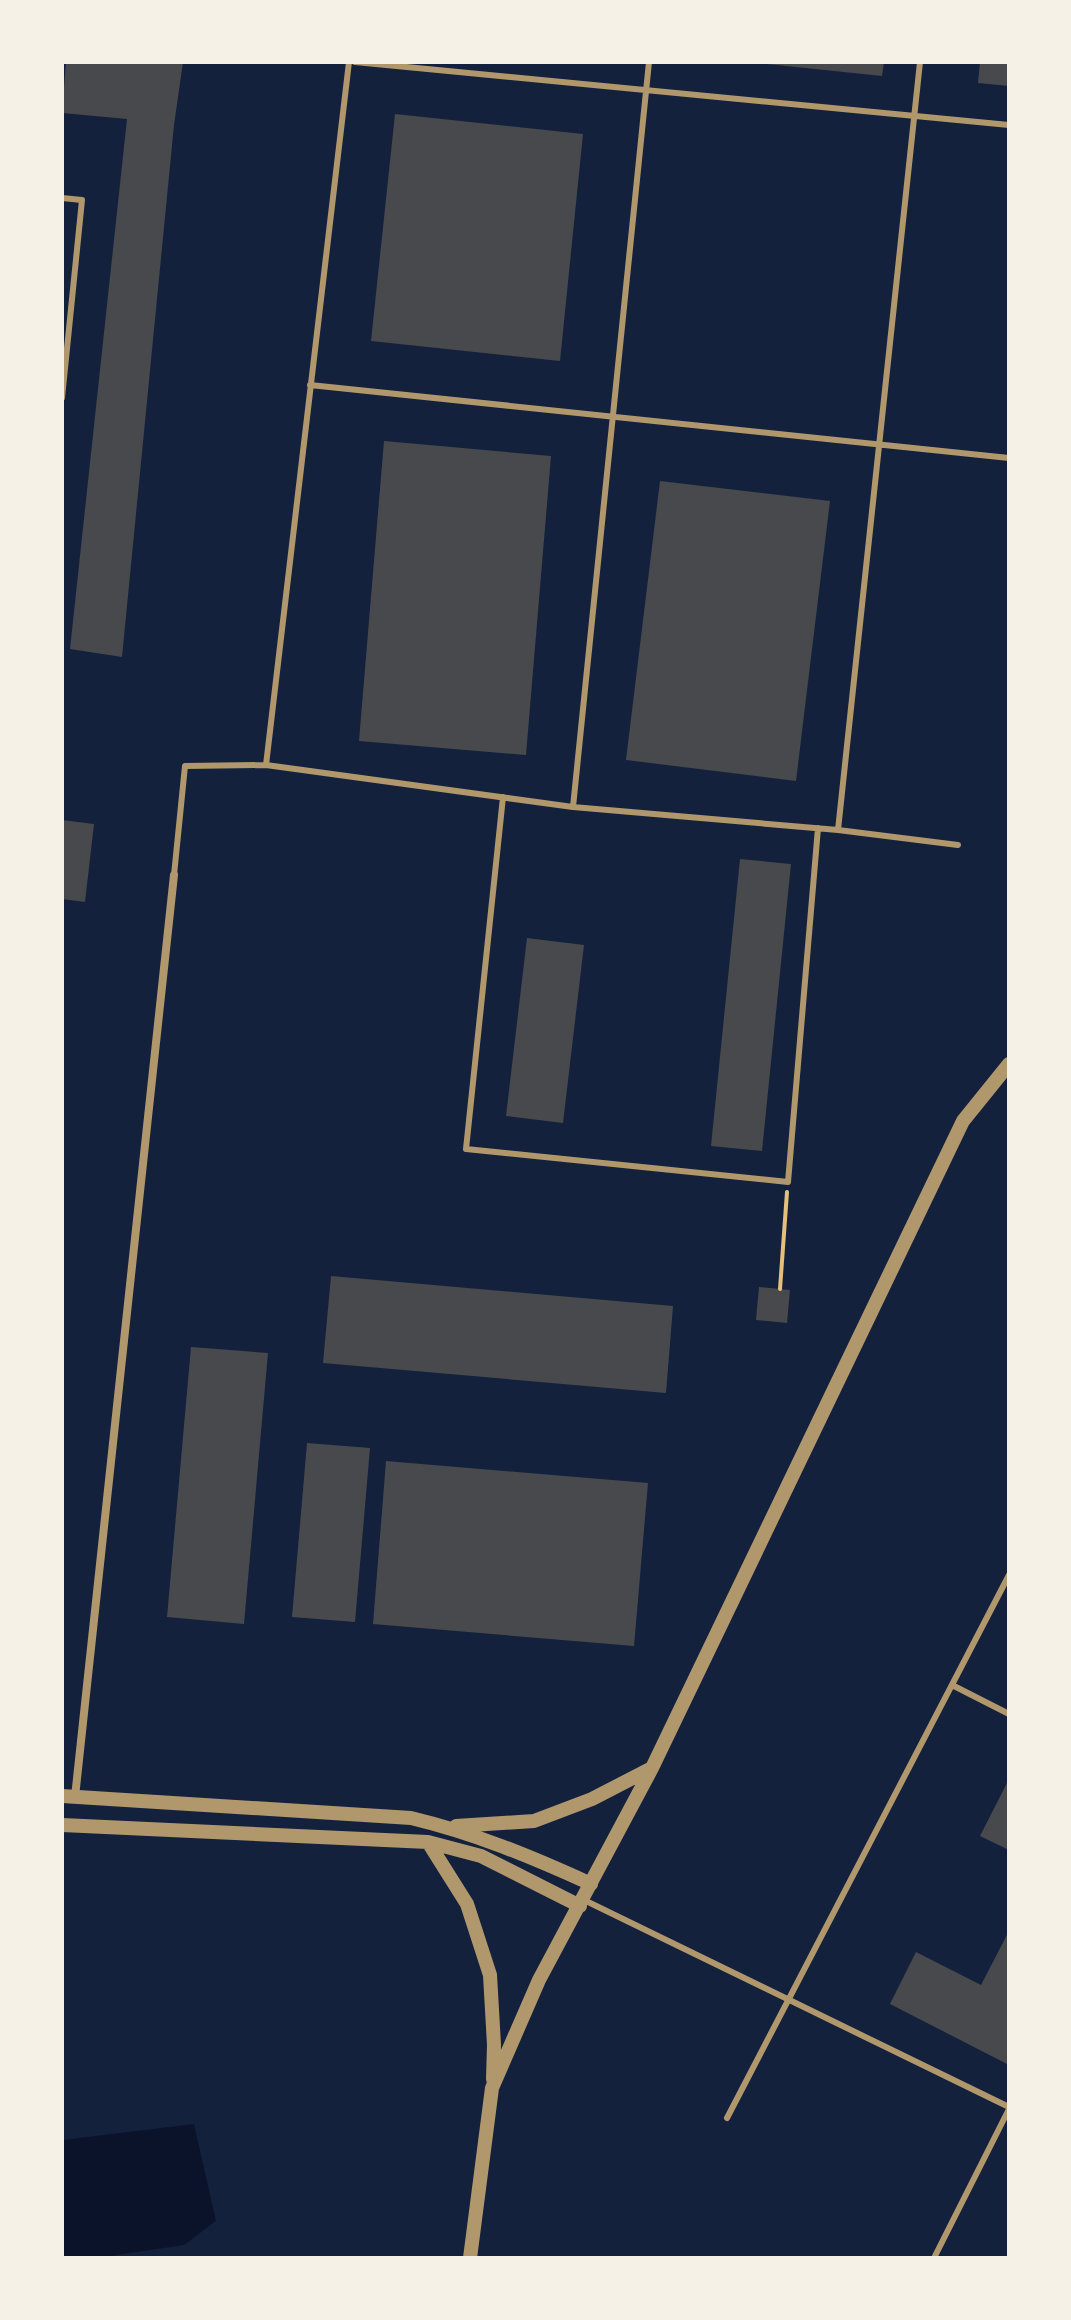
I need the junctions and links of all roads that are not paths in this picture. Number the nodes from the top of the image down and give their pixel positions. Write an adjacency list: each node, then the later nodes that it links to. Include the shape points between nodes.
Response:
1 (349, 62): 9 (lane)
2 (355, 62): 5 (lane)
3 (649, 62): 5 (lane)
4 (920, 62): 6 (lane)
5 (646, 90): 6 (lane); 11 (lane)
6 (915, 115): 7 (lane); 12 (lane)
7 (1009, 125)
8 (62, 198): 10 (lane, via 82,200)
9 (310, 385): 11 (lane); 14 (lane)
10 (62, 398)
11 (614, 416): 12 (lane); 16 (lane)
12 (881, 444): 13 (lane); 18 (lane)
13 (1009, 458)
14 (266, 765): 15 (lane); 20 (lane, via 185,766)
15 (503, 797): 16 (lane); 17 (lane, via 466,1149 788,1182)
16 (573, 807): 17 (lane)
17 (818, 828): 18 (lane)
18 (838, 830): 19 (lane)
19 (958, 845)
20 (174, 875): 26 (street)
21 (1009, 1064): 25 (street, via 963,1121)
22 (1009, 1575): 23 (lane)
23 (952, 1685): 24 (lane); 32 (lane)
24 (1009, 1714)
25 (652, 1768): 28 (street, via 534,1821); 30 (street)
26 (68, 1796): 28 (street, via 411,1818)
27 (62, 1825): 29 (street)
28 (448, 1826): 30 (street, via 513,1848)
29 (428, 1842): 31 (street, via 481,1856); 33 (street, via 467,1904 490,1975)
30 (591, 1884): 31 (street)
31 (582, 1903): 32 (lane); 33 (street, via 539,1980)
32 (788, 1999): 34 (lane); 35 (lane)
33 (492, 2088): 36 (street)
34 (1009, 2108): 37 (lane)
35 (727, 2118)
36 (470, 2258)
37 (934, 2258)

